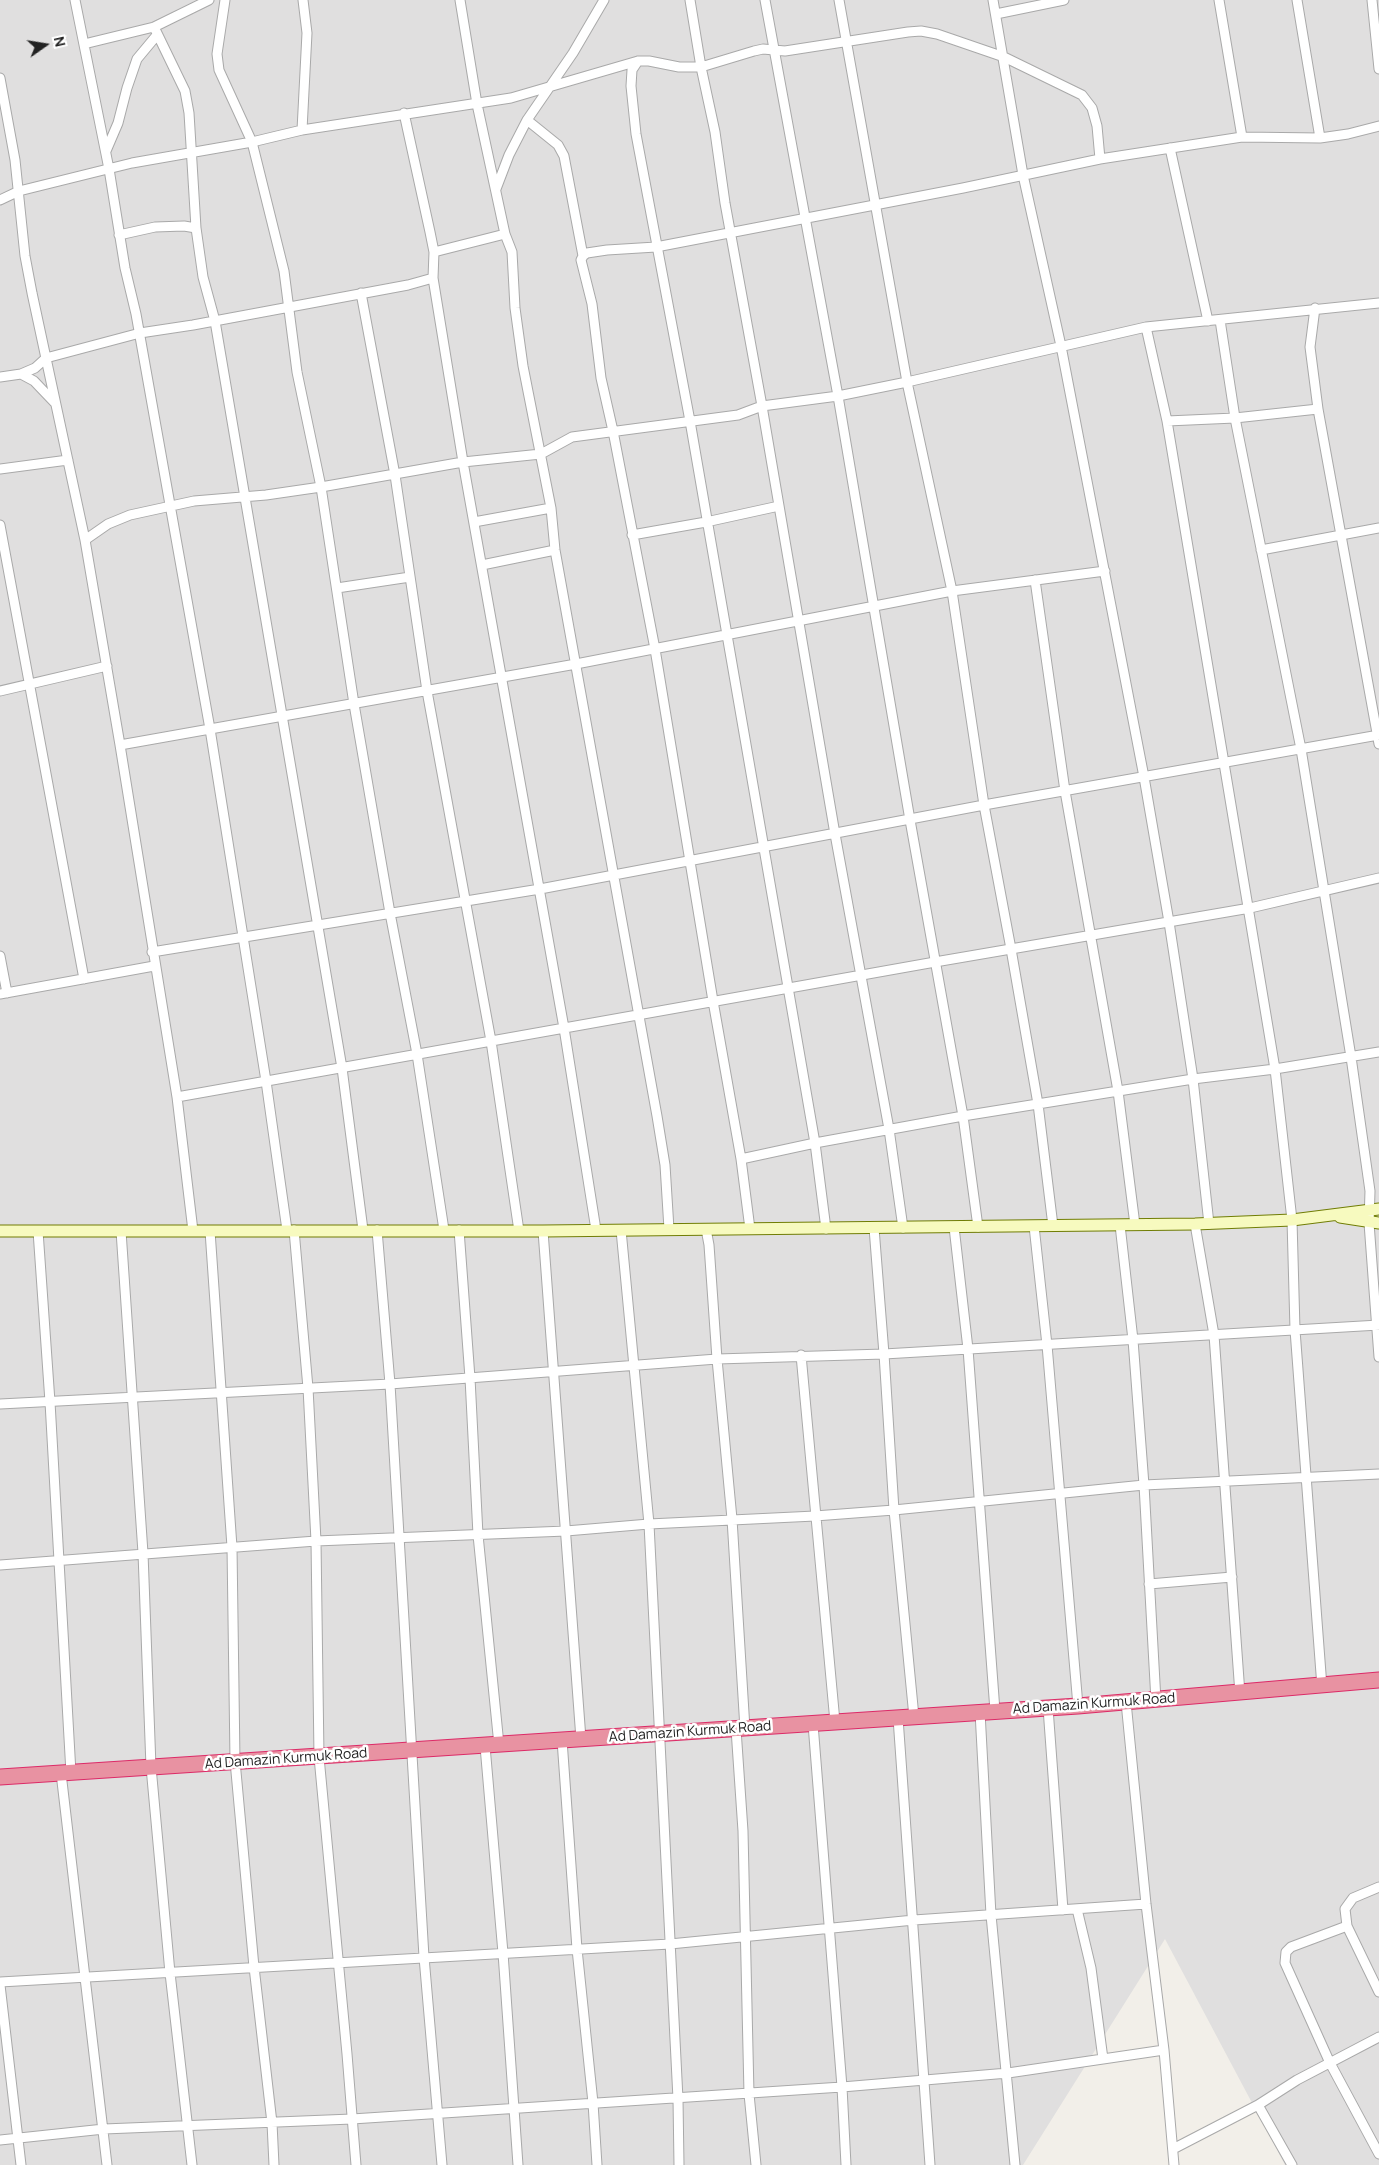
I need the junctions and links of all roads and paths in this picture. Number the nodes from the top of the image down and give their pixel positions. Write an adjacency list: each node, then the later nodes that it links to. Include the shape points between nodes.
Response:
1 (75, 0): 18 (street)
2 (209, 0): 16 (street)
3 (225, 0): 33 (street, via 217,54 219,70)
4 (303, 0): 30 (street, via 307,33)
5 (460, 0): 26 (street)
6 (604, 0): 25 (street)
7 (690, 0): 22 (street)
8 (765, 0): 19 (street)
9 (839, 0): 17 (street)
10 (993, 0): 15 (street)
11 (1064, 0): 15 (street)
12 (1219, 0): 31 (street)
13 (1297, 0): 32 (street)
14 (1372, 0): 23 (street)
15 (996, 14): 20 (street)
16 (155, 31): 18 (street); 35 (street, via 137,59); 36 (street, via 185,91)
17 (846, 40): 19 (street, via 813,48); 20 (street, via 922,31); 43 (street)
18 (84, 44): 35 (street)
19 (775, 50): 22 (street, via 754,50); 44 (street)
20 (1004, 57): 37 (street, via 1082,95 1092,108); 39 (street)
21 (638, 61): 22 (street); 25 (street); 49 (street, via 632,70 631,86)
22 (701, 67): 46 (street, via 715,132)
23 (1379, 69)
24 (0, 78): 41 (street)
25 (547, 89): 26 (street); 28 (street)
26 (477, 104): 27 (street); 40 (street)
27 (404, 113): 30 (street); 50 (street)
28 (527, 120): 40 (street); 51 (street, via 558,144 564,156)
29 (1379, 126): 32 (street)
30 (302, 130): 33 (street)
31 (1242, 137): 32 (street); 34 (street)
32 (1320, 138)
33 (252, 142): 36 (street); 55 (street, via 277,238)
34 (1170, 148): 37 (street); 59 (street)
35 (106, 151): 38 (street)
36 (191, 153): 38 (street); 45 (street)
37 (1100, 159): 39 (street)
38 (109, 169): 41 (street); 48 (street)
39 (1023, 175): 43 (street); 62 (street)
40 (496, 189): 47 (street)
41 (19, 191): 42 (street); 63 (street, via 26,256)
42 (0, 200)
43 (877, 204): 44 (street); 66 (street)
44 (806, 218): 46 (street); 67 (street)
45 (196, 228): 48 (street, via 155,227); 58 (street)
46 (730, 232): 49 (street); 69 (street)
47 (505, 234): 50 (street); 75 (street, via 512,252 519,337)
48 (120, 236): 61 (street)
49 (656, 247): 51 (street, via 607,250); 72 (street)
50 (434, 252): 52 (street)
51 (583, 256): 74 (street, via 581,260 592,304 601,378)
52 (434, 278): 53 (street); 77 (street)
53 (361, 293): 55 (street); 79 (street)
54 (1379, 302): 56 (street)
55 (289, 307): 58 (street); 80 (street, via 297,372)
56 (1315, 308): 57 (street); 70 (street, via 1310,348)
57 (1220, 320): 59 (street); 71 (street)
58 (215, 321): 61 (street); 81 (street)
59 (1208, 321): 60 (street)
60 (1146, 327): 62 (street); 73 (street)
61 (140, 333): 63 (street); 82 (street)
62 (1061, 346): 66 (street); 95 (street)
63 (46, 358): 64 (street); 68 (street)
64 (21, 374): 65 (street); 68 (street)
65 (0, 377)
66 (907, 382): 67 (street); 99 (street)
67 (838, 396): 69 (street); 100 (street)
68 (56, 404): 76 (street)
69 (762, 406): 72 (street, via 738,415); 83 (street)
70 (1318, 409): 71 (street); 90 (street)
71 (1235, 418): 73 (street); 93 (street)
72 (690, 421): 74 (street); 86 (street)
73 (1166, 421): 116 (street)
74 (613, 431): 75 (street, via 572,437); 89 (street)
75 (541, 454): 77 (street); 84 (street)
76 (68, 460): 78 (street); 91 (street)
77 (463, 462): 79 (street); 85 (street)
78 (0, 469)
79 (395, 475): 80 (street); 96 (street)
80 (321, 487): 81 (street); 98 (street)
81 (244, 496): 82 (street); 111 (street)
82 (170, 506): 91 (street, via 130,515 108,524); 112 (street)
83 (780, 506): 86 (street); 101 (street)
84 (551, 508): 85 (street); 92 (street)
85 (474, 522): 94 (street)
86 (706, 522): 89 (street); 102 (street)
87 (0, 525): 107 (street)
88 (1379, 528): 90 (street)
89 (632, 535): 103 (street)
90 (1340, 535): 93 (street); 113 (street)
91 (84, 540): 105 (street)
92 (555, 550): 94 (street); 104 (street)
93 (1261, 550): 115 (street)
94 (482, 565): 106 (street)
95 (1105, 571): 97 (street); 117 (street)
96 (410, 577): 98 (street); 109 (street)
97 (1035, 580): 99 (street); 118 (street)
98 (337, 588): 110 (street)
99 (952, 591): 100 (street); 119 (street)
100 (874, 608): 101 (street); 120 (street)
101 (799, 622): 102 (street); 121 (street)
102 (726, 635): 103 (street); 122 (street)
103 (655, 649): 104 (street); 123 (street)
104 (576, 664): 106 (street); 124 (street)
105 (107, 666): 107 (street); 114 (street)
106 (503, 678): 109 (street); 126 (street)
107 (29, 684): 108 (street); 141 (street)
108 (0, 691)
109 (427, 691): 110 (street); 128 (street)
110 (354, 704): 111 (street); 130 (street)
111 (282, 717): 112 (street); 132 (street)
112 (210, 730): 114 (street); 134 (street)
113 (1378, 738): 115 (street)
114 (120, 746): 136 (street)
115 (1301, 749): 116 (street); 127 (street)
116 (1224, 762): 117 (street); 129 (street)
117 (1144, 777): 118 (street); 131 (street)
118 (1065, 791): 119 (street); 133 (street)
119 (984, 805): 120 (street); 135 (street)
120 (910, 820): 121 (street); 138 (street)
121 (835, 834): 122 (street); 140 (street)
122 (763, 847): 123 (street); 142 (street)
123 (689, 860): 124 (street); 144 (street)
124 (612, 875): 126 (street); 145 (street)
125 (1379, 878): 127 (street)
126 (540, 889): 128 (street); 146 (street)
127 (1324, 890): 129 (street); 150 (street)
128 (466, 900): 130 (street); 147 (street)
129 (1250, 908): 131 (street); 152 (street)
130 (390, 913): 132 (street); 149 (street)
131 (1169, 922): 133 (street); 153 (street)
132 (317, 925): 134 (street); 151 (street)
133 (1092, 936): 135 (street); 155 (street)
134 (242, 937): 136 (street); 154 (street)
135 (1012, 949): 138 (street); 157 (street)
136 (152, 952): 139 (street)
137 (0, 956): 143 (street)
138 (935, 962): 140 (street); 158 (street)
139 (154, 966): 141 (street); 156 (street)
140 (860, 975): 142 (street); 159 (street)
141 (84, 979): 143 (street)
142 (788, 988): 144 (street); 160 (street)
143 (3, 993)
144 (713, 1001): 145 (street); 161 (street)
145 (638, 1015): 146 (street); 177 (street, via 665,1165)
146 (564, 1028): 147 (street); 187 (street)
147 (491, 1041): 149 (street); 192 (street)
148 (1379, 1052): 150 (street)
149 (417, 1054): 151 (street); 185 (street)
150 (1351, 1057): 152 (street); 162 (street)
151 (342, 1068): 154 (street); 183 (street)
152 (1275, 1068): 153 (street); 164 (street)
153 (1193, 1078): 155 (street); 167 (street)
154 (266, 1082): 156 (street); 182 (street)
155 (1118, 1091): 157 (street); 169 (street)
156 (177, 1097): 191 (street)
157 (1038, 1104): 158 (street); 171 (street)
158 (963, 1116): 159 (street); 173 (street)
159 (889, 1129): 160 (street); 175 (street)
160 (815, 1143): 161 (street); 180 (street)
161 (742, 1159): 179 (street)
162 (1374, 1209): 163 (street); 165 (street)
163 (1336, 1216): 164 (street); 165 (street)
164 (1292, 1220): 167 (street); 195 (street)
165 (1374, 1223): 194 (street)
166 (1195, 1224): 167 (street); 169 (street); 196 (street)
167 (1209, 1224)
168 (1120, 1225): 169 (street); 171 (street); 197 (street)
169 (1135, 1225)
170 (1034, 1226): 171 (street); 173 (street); 198 (street)
171 (1053, 1226)
172 (954, 1227): 173 (street); 175 (street); 199 (street)
173 (978, 1227)
174 (874, 1228): 175 (street); 180 (street); 200 (street)
175 (903, 1228)
176 (0, 1229): 189 (street)
177 (669, 1229): 178 (street); 188 (street)
178 (706, 1229): 179 (street); 203 (street)
179 (750, 1229): 180 (street)
180 (826, 1229)
181 (210, 1230): 182 (street); 191 (street); 209 (street)
182 (291, 1230): 183 (street); 208 (street)
183 (363, 1230): 184 (street)
184 (376, 1230): 185 (street); 207 (street)
185 (444, 1230): 186 (street)
186 (458, 1230): 192 (street); 206 (street)
187 (596, 1230): 188 (street); 193 (street)
188 (621, 1230): 204 (street)
189 (38, 1231): 190 (street); 211 (street)
190 (121, 1231): 191 (street); 210 (street)
191 (192, 1231)
192 (519, 1231): 193 (street)
193 (543, 1231): 205 (street)
194 (1377, 1326): 195 (street); 202 (street)
195 (1295, 1330): 196 (street); 214 (street)
196 (1214, 1335): 197 (street); 215 (street)
197 (1132, 1340): 198 (street); 216 (street)
198 (1047, 1345): 199 (street); 217 (street)
199 (968, 1349): 200 (street); 218 (street)
200 (884, 1354): 201 (street); 219 (street)
201 (801, 1355): 203 (street); 220 (street)
202 (1379, 1357)
203 (717, 1359): 204 (street); 221 (street)
204 (635, 1365): 205 (street); 222 (street)
205 (554, 1372): 206 (street); 223 (street)
206 (470, 1378): 207 (street); 224 (street)
207 (390, 1384): 208 (street); 225 (street)
208 (308, 1388): 209 (street); 226 (street)
209 (222, 1394): 210 (street); 227 (street)
210 (134, 1398): 211 (street); 228 (street)
211 (50, 1402): 212 (street); 229 (street)
212 (0, 1404)
213 (1379, 1474): 214 (street)
214 (1306, 1477): 215 (street); 234 (street)
215 (1226, 1481): 216 (street); 231 (street)
216 (1144, 1485): 217 (street); 232 (street)
217 (1061, 1494): 218 (street); 238 (street)
218 (978, 1501): 219 (street); 240 (street)
219 (894, 1510): 220 (street); 241 (street)
220 (815, 1516): 221 (street); 243 (street)
221 (732, 1519): 222 (street); 245 (street)
222 (649, 1524): 223 (street); 246 (street)
223 (566, 1530): 224 (street); 247 (street)
224 (478, 1535): 225 (street); 249 (street)
225 (398, 1538): 226 (street); 250 (street)
226 (316, 1542): 227 (street); 251 (street)
227 (232, 1547): 228 (street); 252 (street)
228 (143, 1553): 229 (street); 253 (street)
229 (58, 1559): 230 (street); 254 (street)
230 (0, 1565)
231 (1232, 1577): 232 (street); 235 (street)
232 (1149, 1584): 236 (street)
233 (1379, 1680): 234 (highway, Ad Damazin Kurmuk Road)
234 (1322, 1687): 235 (highway, Ad Damazin Kurmuk Road)
235 (1240, 1694): 236 (highway, Ad Damazin Kurmuk Road)
236 (1156, 1700): 237 (highway, Ad Damazin Kurmuk Road)
237 (1126, 1702): 238 (highway, Ad Damazin Kurmuk Road); 257 (street)
238 (1078, 1706): 239 (highway, Ad Damazin Kurmuk Road)
239 (1048, 1708): 240 (highway, Ad Damazin Kurmuk Road); 259 (street)
240 (988, 1712): 241 (highway, Ad Damazin Kurmuk Road); 260 (street)
241 (914, 1716): 242 (highway, Ad Damazin Kurmuk Road)
242 (898, 1718): 243 (highway, Ad Damazin Kurmuk Road); 261 (street)
243 (835, 1722): 244 (highway, Ad Damazin Kurmuk Road)
244 (813, 1724): 245 (highway, Ad Damazin Kurmuk Road); 263 (street)
245 (741, 1729): 246 (highway, Ad Damazin Kurmuk Road); 264 (street)
246 (661, 1734): 247 (highway, Ad Damazin Kurmuk Road); 265 (street)
247 (581, 1739): 248 (highway, Ad Damazin Kurmuk Road)
248 (562, 1740): 249 (highway, Ad Damazin Kurmuk Road); 266 (street)
249 (492, 1745): 250 (highway, Ad Damazin Kurmuk Road); 267 (street)
250 (412, 1750): 251 (highway, Ad Damazin Kurmuk Road); 268 (street)
251 (319, 1757): 252 (highway, Ad Damazin Kurmuk Road); 269 (street)
252 (235, 1761): 253 (highway, Ad Damazin Kurmuk Road); 270 (street)
253 (151, 1767): 254 (highway, Ad Damazin Kurmuk Road); 271 (street)
254 (66, 1773): 255 (highway, Ad Damazin Kurmuk Road); 272 (street)
255 (0, 1778)
256 (1379, 1887): 262 (street, via 1348,1903 1345,1909)
257 (1146, 1904): 258 (street); 276 (street)
258 (1078, 1909): 259 (street); 277 (street, via 1091,1968)
259 (1063, 1910): 260 (street)
260 (991, 1915): 261 (street); 279 (street)
261 (914, 1920): 263 (street); 280 (street)
262 (1347, 1926): 274 (street); 278 (street, via 1291,1947 1286,1952 1285,1963)
263 (828, 1929): 264 (street); 281 (street)
264 (745, 1938): 265 (street); 282 (street)
265 (670, 1944): 266 (street); 283 (street)
266 (578, 1949): 267 (street); 284 (street)
267 (504, 1953): 268 (street); 286 (street)
268 (424, 1957): 269 (street); 287 (street)
269 (339, 1962): 270 (street); 288 (street)
270 (254, 1967): 271 (street); 289 (street)
271 (170, 1973): 272 (street); 290 (street)
272 (86, 1977): 273 (street); 291 (street)
273 (0, 1984): 292 (street)
274 (1379, 1992)
275 (1379, 2037): 278 (street)
276 (1164, 2050): 277 (street); 294 (street)
277 (1103, 2059): 279 (street)
278 (1330, 2063): 285 (street); 295 (street)
279 (1008, 2073): 280 (street); 308 (street)
280 (926, 2080): 281 (street); 307 (street)
281 (842, 2087): 282 (street); 306 (street)
282 (749, 2094): 283 (street); 305 (street)
283 (678, 2099): 284 (street); 304 (street)
284 (593, 2103): 286 (street); 303 (street)
285 (1258, 2105): 294 (street); 310 (street)
286 (513, 2108): 287 (street); 302 (street)
287 (439, 2112): 288 (street); 301 (street)
288 (352, 2119): 289 (street); 300 (street)
289 (272, 2123): 290 (street); 299 (street)
290 (188, 2125): 291 (street); 298 (street)
291 (104, 2129): 292 (street); 297 (street)
292 (18, 2138): 293 (street); 296 (street)
293 (0, 2140)
294 (1173, 2149): 309 (street)
295 (1379, 2154)
296 (21, 2165)
297 (107, 2165)
298 (192, 2165)
299 (274, 2165)
300 (356, 2165)
301 (442, 2165)
302 (518, 2165)
303 (597, 2165)
304 (679, 2165)
305 (756, 2165)
306 (846, 2165)
307 (930, 2165)
308 (1015, 2165)
309 (1174, 2165)
310 (1292, 2165)

